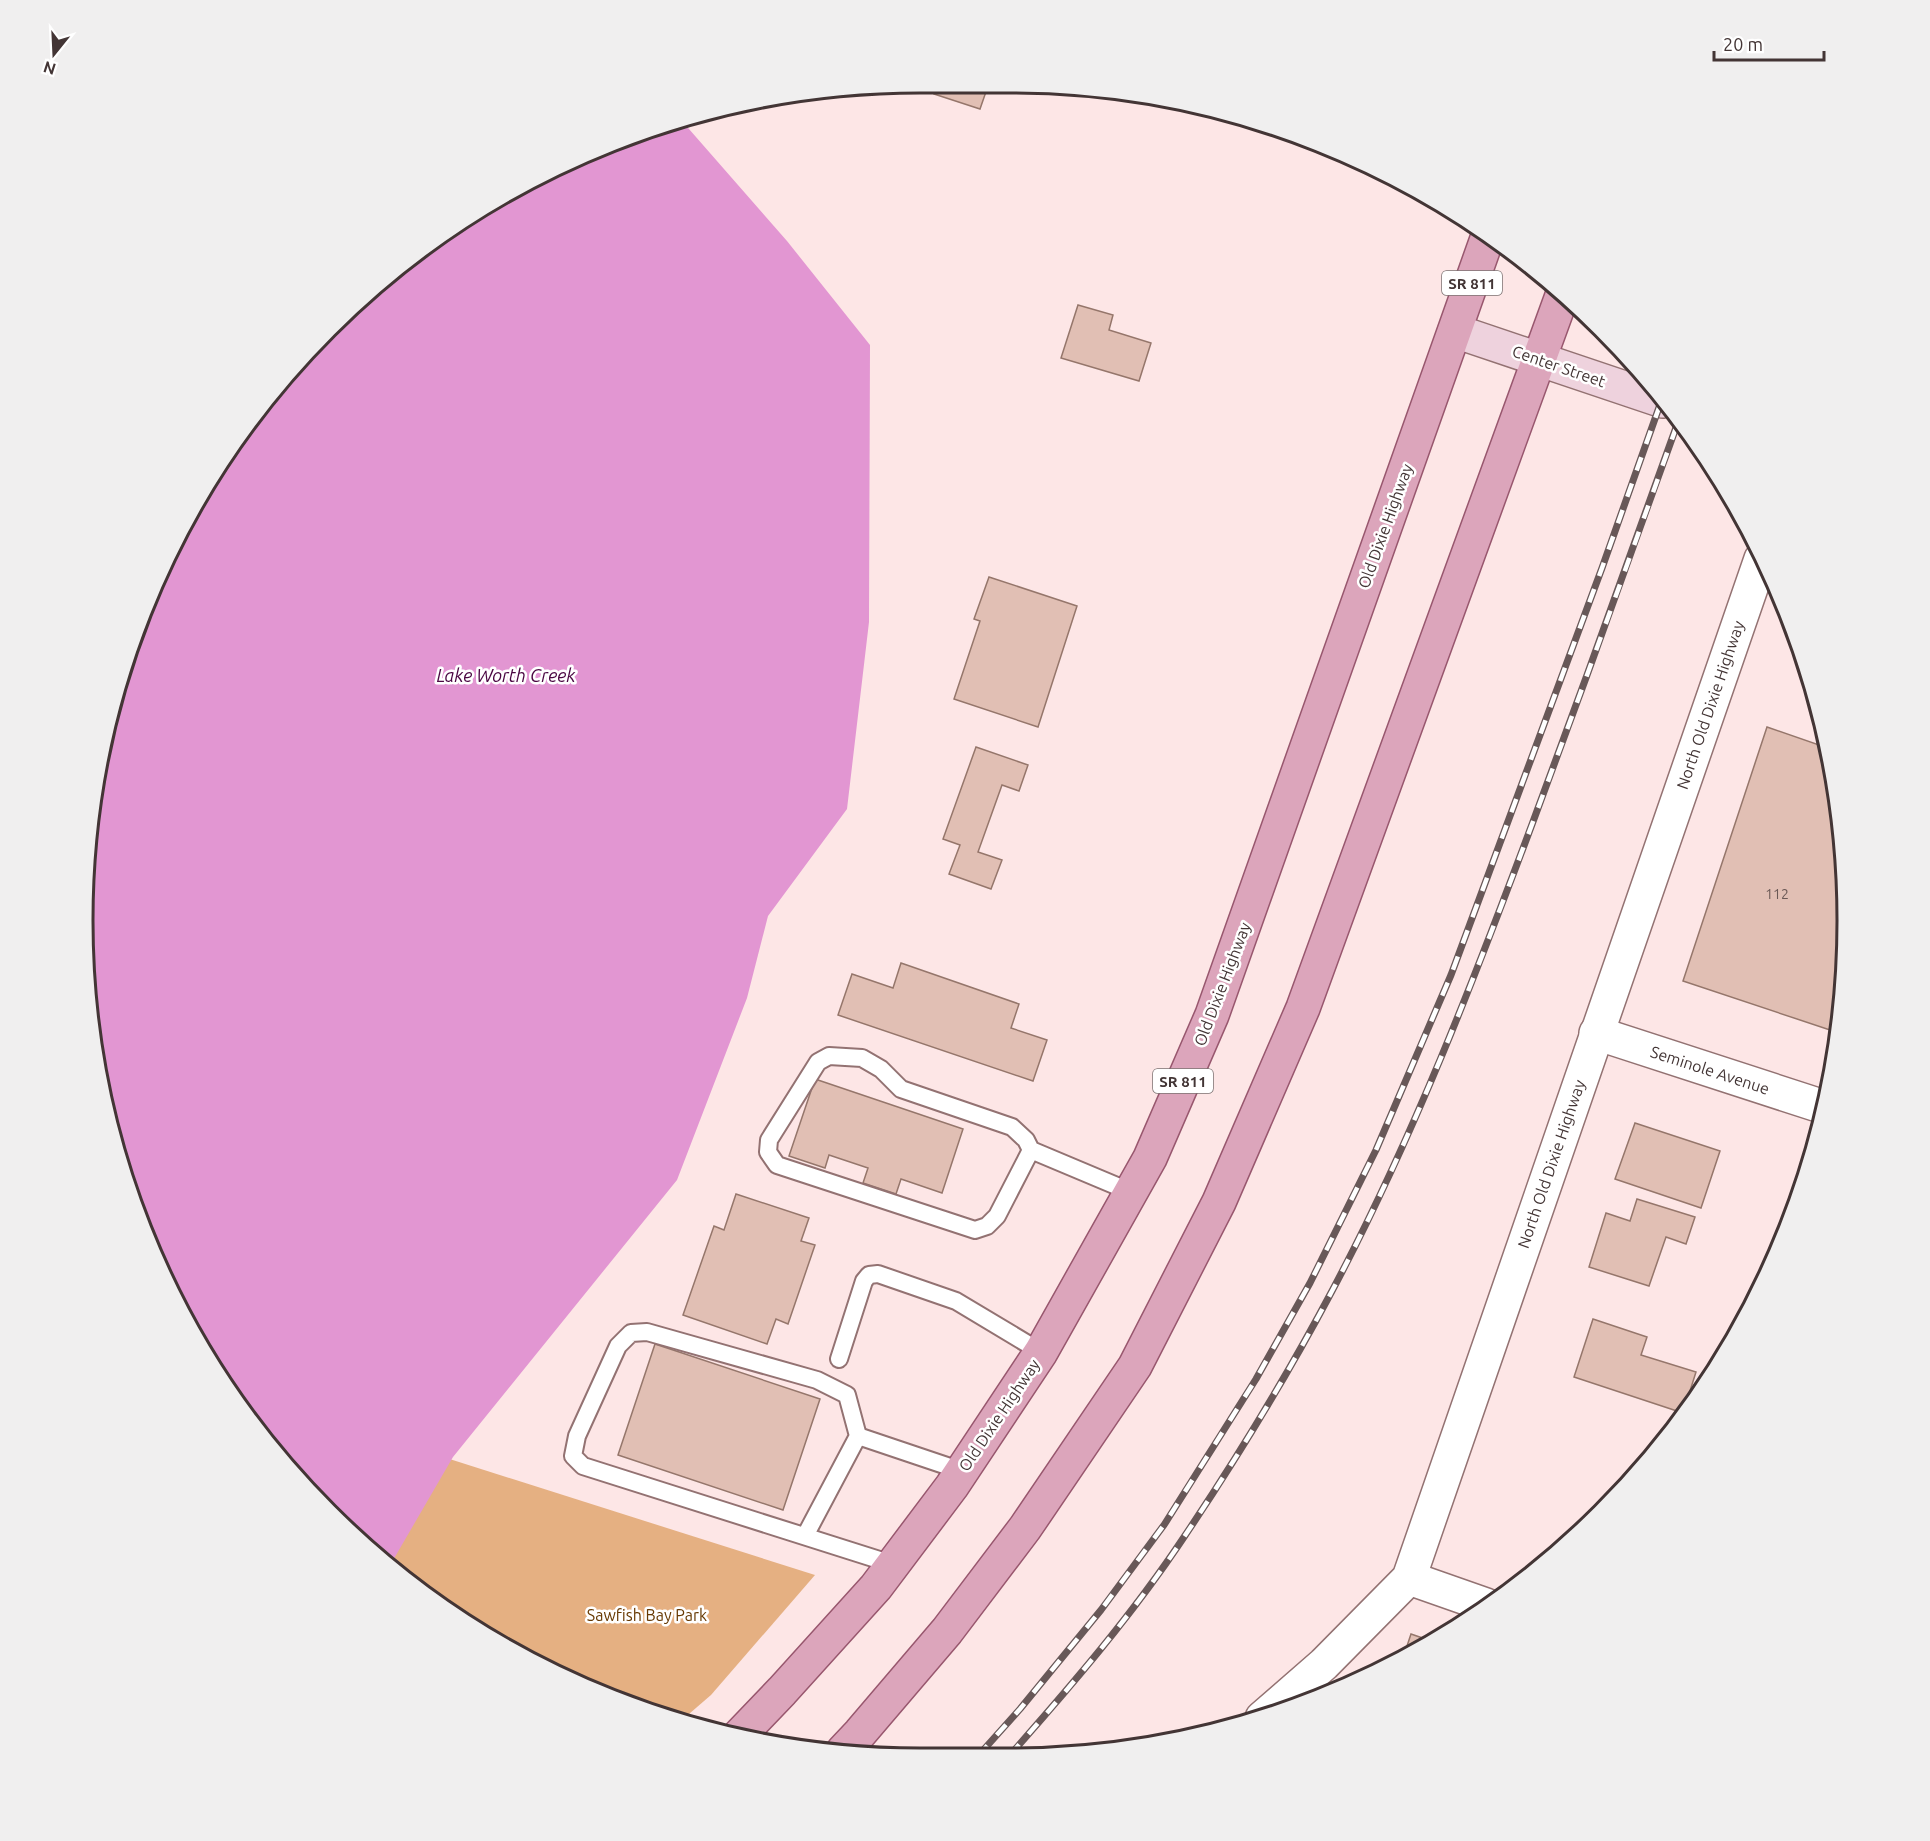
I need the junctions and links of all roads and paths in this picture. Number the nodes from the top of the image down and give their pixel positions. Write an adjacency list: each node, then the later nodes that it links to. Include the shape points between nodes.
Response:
1 (1485, 244): 3 (main road, Old Dixie Highway / SR 811)
2 (1560, 302): 4 (main road)
3 (1455, 331): 4 (street, Center Street); 10 (main road, Old Dixie Highway / SR 811, via 1212,1015 1150,1158)
4 (1540, 359): 5 (street, Center Street); 21 (main road, via 1303,1008 1219,1202 1135,1366 1025,1528)
5 (1649, 396)
6 (1758, 568): 7 (street, North Old Dixie Highway)
7 (1596, 1033): 8 (street, Seminole Avenue); 17 (street, North Old Dixie Highway)
8 (1816, 1104)
9 (1031, 1150): 9 (lane, via 1012,1127 901,1089 881,1069 862,1058 829,1056 812,1071 769,1140 768,1152 777,1165 975,1230 987,1226 997,1216); 10 (lane)
10 (1131, 1192): 11 (main road, Old Dixie Highway / SR 811)
11 (1041, 1352): 12 (lane, via 956,1301 878,1274 869,1275 864,1281); 14 (main road, Old Dixie Highway / SR 811)
12 (839, 1359)
13 (858, 1436): 14 (lane); 15 (lane); 15 (lane, via 847,1395 817,1380 647,1332 631,1333 618,1346 577,1436 573,1456 583,1466)
14 (962, 1471): 16 (main road, Old Dixie Highway / SR 811)
15 (805, 1536): 16 (lane)
16 (892, 1564): 20 (main road, Old Dixie Highway / SR 811, via 876,1587)
17 (1409, 1578): 18 (street); 19 (street, North Old Dixie Highway, via 1324,1665)
18 (1478, 1602)
19 (1281, 1702)
20 (746, 1729)
21 (849, 1744)

